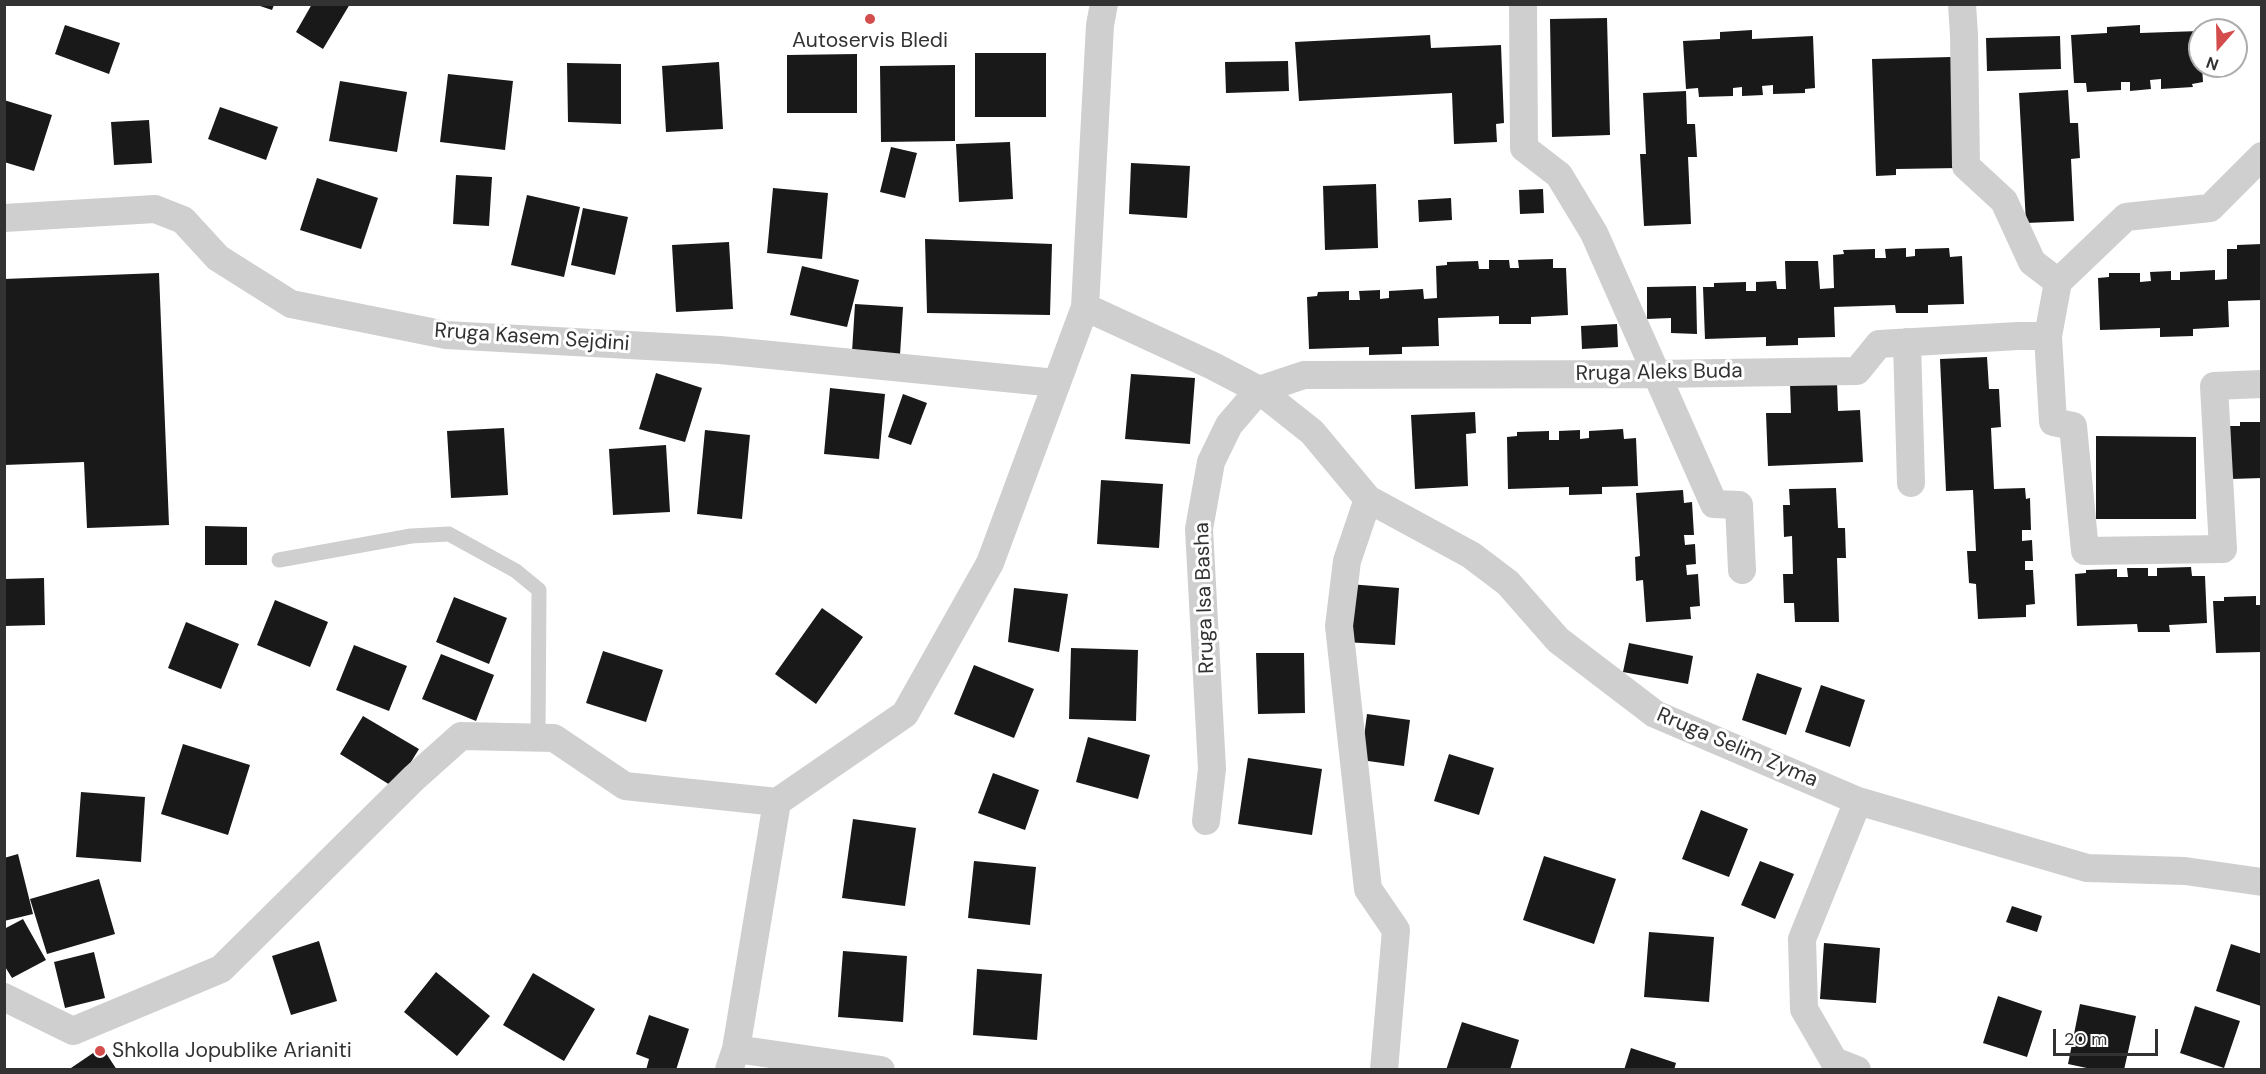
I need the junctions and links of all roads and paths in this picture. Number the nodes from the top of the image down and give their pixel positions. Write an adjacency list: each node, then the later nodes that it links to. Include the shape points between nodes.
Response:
1 (1104, 4): 7 (street)
2 (1523, 4): 10 (street, via 1524,148 1559,175 1594,233)
3 (1962, 4): 6 (street, via 1966,166 2004,201 2032,262)
4 (2262, 156): 6 (street, via 2210,208 2126,217)
5 (4, 218): 11 (street, Rruga Kasem Sejdini, via 155,209 183,220 219,258 291,304 446,335 720,350)
6 (2058, 282): 8 (street)
7 (1085, 308): 11 (street); 13 (street, Rruga Selim Zyma)
8 (2048, 336): 9 (street, Rruga Aleks Buda); 12 (street, via 2053,422 2073,426 2085,551 2223,549 2214,386)
9 (1907, 342): 10 (street, Rruga Aleks Buda, via 1879,344 1857,371); 14 (street)
10 (1656, 374): 13 (street, Rruga Aleks Buda, via 1304,375); 17 (street, via 1714,504 1739,505)
11 (1056, 383): 20 (street, via 990,563 905,714)
12 (2262, 384)
13 (1259, 390): 15 (street, Rruga Selim Zyma, via 1312,432); 21 (street, Rruga Isa Basha, via 1229,425 1211,462 1199,529 1212,769)
14 (1911, 483)
15 (1368, 499): 19 (street, Rruga Selim Zyma, via 1471,555 1508,583 1558,640 1655,714); 26 (street, via 1347,561 1339,626 1368,889 1396,930)
16 (279, 560): 18 (lane, via 411,536 449,534 516,571 539,590)
17 (1742, 570)
18 (538, 737): 20 (street, via 554,738 625,786); 23 (street, via 461,736 221,969 73,1031)
19 (1858, 801): 22 (street, Rruga Selim Zyma, via 2087,868 2185,870); 27 (street, via 1802,939 1804,1009 1834,1061)
20 (777, 802): 24 (street)
21 (1206, 821)
22 (2262, 882)
23 (4, 997)
24 (732, 1059): 25 (street)
25 (881, 1070)
26 (1384, 1070)
27 (1857, 1070)

